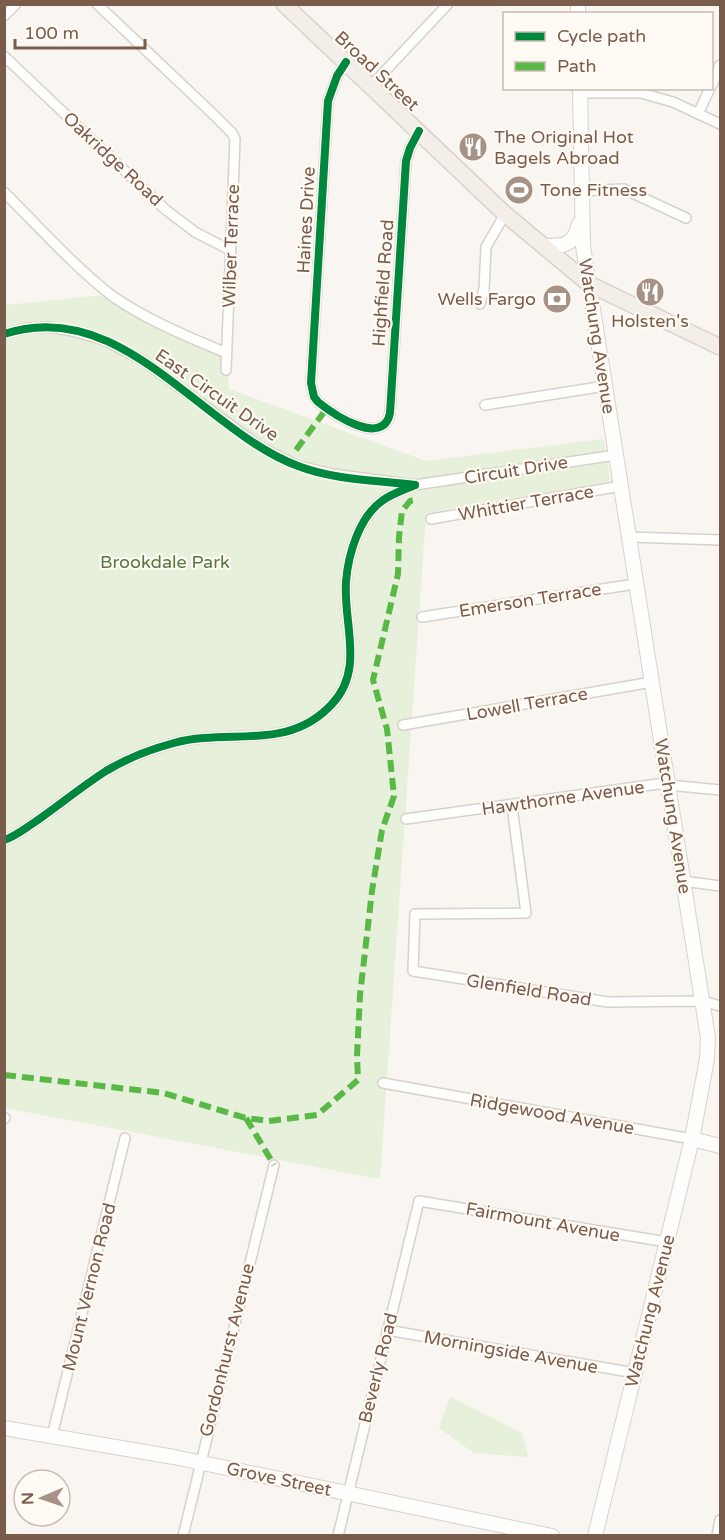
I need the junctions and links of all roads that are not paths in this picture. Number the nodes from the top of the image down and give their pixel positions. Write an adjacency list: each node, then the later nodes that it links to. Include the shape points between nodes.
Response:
1 (16, 4): 6 (street)
2 (97, 4): 23 (street, Wilber Terrace, via 232,133 235,139)
3 (284, 4): 8 (main road, Broad Street)
4 (433, 4): 5 (street)
5 (444, 8): 11 (street)
6 (4, 16)
7 (4, 56): 23 (street, Oakridge Road, via 166,210 195,232)
8 (346, 62): 11 (main road, Broad Street); 32 (street, Haines Drive, via 328,101 311,383 314,397 323,406 359,426)
9 (720, 65): 10 (street)
10 (713, 82)
11 (371, 86): 16 (main road, Broad Street)
12 (710, 90): 14 (street)
13 (580, 91): 14 (street, via 641,93); 17 (main road, Watchung Avenue)
14 (698, 114): 15 (street)
15 (720, 124)
16 (419, 132): 19 (main road, Broad Street); 32 (street, Highfield Road, via 406,161 390,413 386,423)
17 (581, 191): 20 (main road, Watchung Avenue); 21 (street, via 624,189)
18 (4, 192): 28 (street, via 111,295 158,323)
19 (505, 214): 22 (main road, Broad Street); 25 (street, via 486,247)
20 (581, 216): 22 (main road, via 576,237 568,244); 24 (main road, Watchung Avenue)
21 (686, 218)
22 (543, 246): 24 (main road, Broad Street)
23 (230, 250): 28 (street, Wilber Terrace)
24 (589, 284): 27 (main road, Broad Street); 30 (main road, Watchung Avenue)
25 (480, 304)
26 (4, 334): 34 (street, East Circuit Drive, via 48,327 104,340 142,360 259,446 298,466)
27 (720, 347)
28 (226, 353): 29 (street, Wilber Terrace)
29 (226, 370)
30 (605, 386): 31 (street); 33 (main road, Watchung Avenue)
31 (484, 405)
32 (373, 429)
33 (616, 455): 34 (street, Circuit Drive); 35 (main road, Watchung Avenue)
34 (415, 485): 47 (street, via 383,500 358,530 346,582 352,657 346,685 333,704 310,724 278,735 211,737 175,743 143,754 107,771)
35 (621, 486): 36 (street, Whittier Terrace); 37 (main road, Watchung Avenue)
36 (431, 519)
37 (630, 537): 38 (street); 39 (main road, Watchung Avenue)
38 (720, 540)
39 (637, 585): 40 (street, Emerson Terrace); 41 (main road, Watchung Avenue)
40 (422, 617)
41 (652, 682): 42 (street, Lowell Terrace); 43 (main road, Watchung Avenue)
42 (403, 725)
43 (668, 784): 44 (street, Hawthorne Avenue); 45 (street, Hawthorne Avenue); 48 (main road, Watchung Avenue)
44 (720, 790)
45 (513, 806): 46 (street, Hawthorne Avenue); 50 (street, Glenfield Road, via 526,913 415,914 413,970 608,1002)
46 (406, 819)
47 (4, 840)
48 (683, 881): 49 (street); 50 (main road, Watchung Avenue)
49 (720, 886)
50 (703, 1001): 51 (street); 54 (main road, Watchung Avenue, via 707,1059)
51 (720, 1006)
52 (383, 1083): 54 (street, Ridgewood Avenue)
53 (125, 1138): 62 (street, Mount Vernon Road)
54 (692, 1139): 55 (main road, Ridgewood Avenue); 58 (main road, Watchung Avenue)
55 (720, 1146)
56 (274, 1165): 63 (street, Gordonhurst Avenue)
57 (419, 1201): 58 (street, Fairmount Avenue); 59 (street, Beverly Road)
58 (667, 1242): 60 (main road, Watchung Avenue)
59 (387, 1330): 60 (street, Morningside Avenue); 64 (street, Beverly Road)
60 (635, 1373): 69 (main road, Watchung Avenue)
61 (4, 1428): 62 (main road, Grove Street)
62 (52, 1436): 63 (main road, Grove Street)
63 (199, 1462): 64 (main road, Grove Street); 66 (street, Gordonhurst Avenue)
64 (348, 1494): 67 (street, Beverly Road); 68 (main road, Grove Street)
65 (720, 1520): 70 (street)
66 (183, 1536)
67 (338, 1536)
68 (552, 1536)
69 (596, 1536)
70 (717, 1536)

